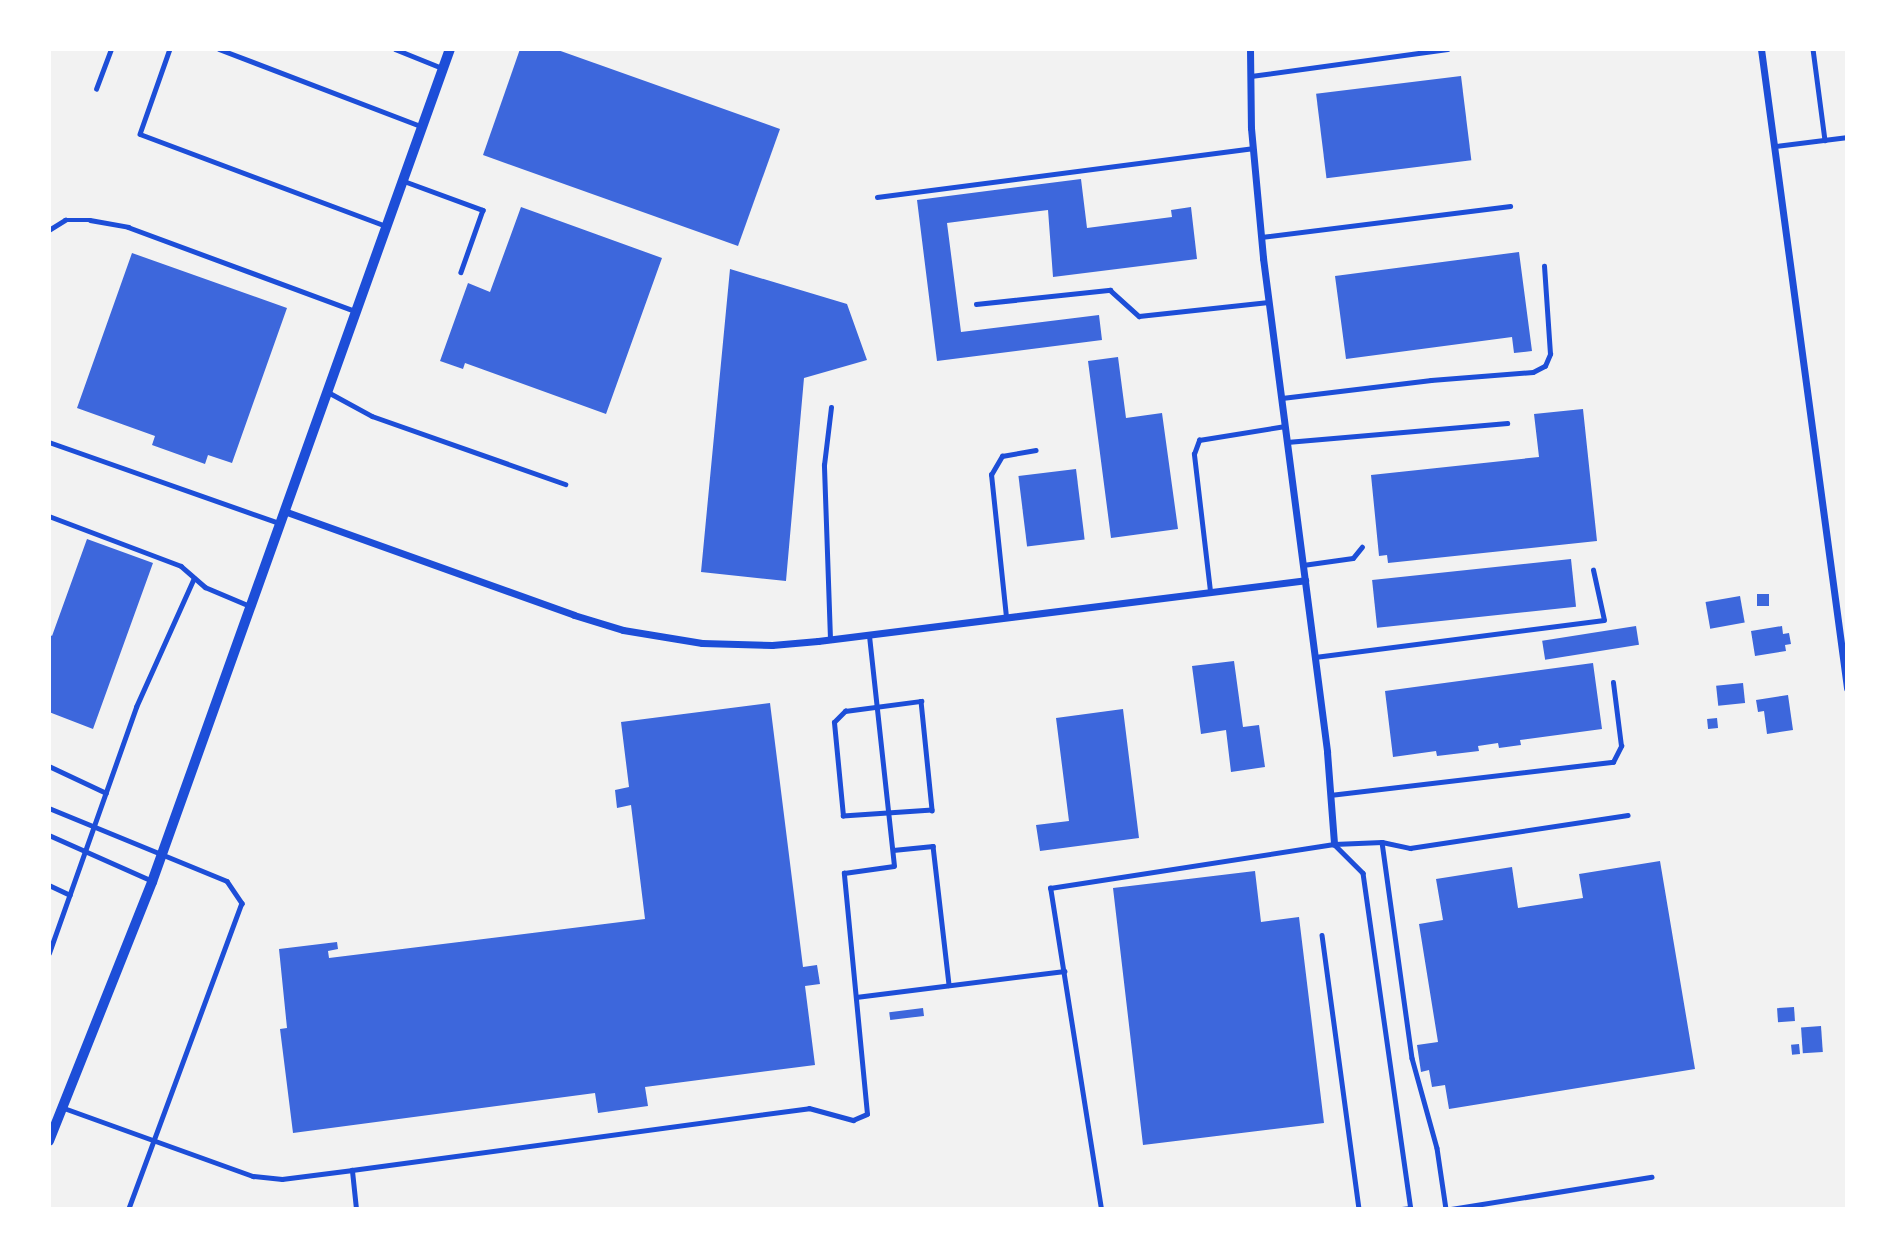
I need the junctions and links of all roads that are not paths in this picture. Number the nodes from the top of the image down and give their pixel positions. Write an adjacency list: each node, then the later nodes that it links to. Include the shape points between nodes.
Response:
1 (111, 49): 12 (lane)
2 (170, 49): 21 (lane, via 140,134)
3 (219, 49): 13 (lane)
4 (395, 49): 10 (lane)
5 (450, 49): 10 (street)
6 (1250, 49): 11 (street)
7 (1447, 49): 11 (lane)
8 (1761, 49): 16 (street)
9 (1813, 49): 15 (lane)
10 (443, 69): 13 (street)
11 (1251, 76): 17 (street)
12 (96, 89)
13 (422, 127): 18 (street)
14 (1847, 137): 15 (lane)
15 (1825, 140): 16 (lane)
16 (1775, 146): 52 (street)
17 (1252, 148): 19 (lane); 23 (street)
18 (403, 180): 21 (street); 25 (lane, via 483,210)
19 (877, 197)
20 (1510, 206): 23 (lane)
21 (387, 226): 28 (street)
22 (49, 230): 28 (lane, via 65,220 128,227)
23 (1261, 237): 26 (street)
24 (1544, 265): 30 (lane, via 1550,354 1545,366 1533,372)
25 (461, 272)
26 (1269, 302): 27 (lane, via 1139,316 1110,290); 30 (street)
27 (976, 304)
28 (356, 312): 29 (street)
29 (328, 391): 37 (lane, via 372,416); 38 (street)
30 (1282, 398): 33 (street)
31 (831, 407): 50 (lane, via 824,465)
32 (1507, 423): 35 (lane)
33 (1285, 426): 35 (street); 46 (lane, via 1199,440 1194,454)
34 (49, 442): 40 (lane)
35 (1287, 442): 42 (street)
36 (1035, 450): 48 (lane, via 1002,456 991,475)
37 (565, 484)
38 (284, 511): 40 (street); 50 (street, via 485,585 623,629 702,643 772,645)
39 (49, 516): 44 (lane, via 181,566)
40 (280, 524): 47 (street)
41 (1362, 547): 42 (lane, via 1353,558)
42 (1303, 565): 45 (street)
43 (1593, 570): 51 (lane, via 1604,620)
44 (194, 578): 47 (lane); 57 (lane, via 136,707)
45 (1305, 580): 46 (street); 51 (street)
46 (1210, 592): 48 (street)
47 (250, 606): 68 (street)
48 (1006, 618): 49 (street)
49 (869, 636): 50 (street); 55 (lane)
50 (830, 640)
51 (1315, 657): 58 (street)
52 (1846, 666): 54 (street)
53 (1613, 683): 58 (lane, via 1621,746 1613,762)
54 (1847, 688)
55 (877, 707): 60 (lane); 60 (lane, via 845,711 834,722 844,816); 60 (lane, via 921,701 932,810)
56 (49, 766): 57 (lane)
57 (106, 793): 62 (lane)
58 (1329, 795): 65 (street)
59 (49, 808): 62 (lane)
60 (889, 815): 66 (lane)
61 (1628, 815): 64 (lane, via 1410,848)
62 (95, 828): 67 (lane); 68 (lane)
63 (49, 835): 67 (lane)
64 (1382, 842): 65 (lane); 88 (lane, via 1412,1058)
65 (1334, 844): 74 (lane, via 1051,888); 82 (lane, via 1363,873)
66 (892, 850): 75 (lane, via 933,846); 76 (lane, via 894,866 844,873)
67 (86, 852): 69 (lane); 71 (lane)
68 (160, 854): 69 (street); 78 (lane, via 227,881 242,903)
69 (152, 881): 77 (street)
70 (49, 885): 71 (lane)
71 (70, 895): 73 (lane)
72 (1322, 935): 86 (lane)
73 (49, 953)
74 (1063, 971): 75 (lane); 85 (lane)
75 (949, 985): 76 (lane)
76 (856, 997): 80 (lane, via 867,1114 853,1120 809,1108)
77 (64, 1107): 78 (lane); 79 (street)
78 (155, 1140): 80 (lane, via 253,1176 282,1179); 83 (lane)
79 (49, 1141)
80 (352, 1170): 84 (lane)
81 (1651, 1177): 88 (lane)
82 (1411, 1208): 87 (lane)
83 (129, 1209)
84 (356, 1209)
85 (1101, 1209)
86 (1359, 1209)
87 (1402, 1209)
88 (1449, 1209)

